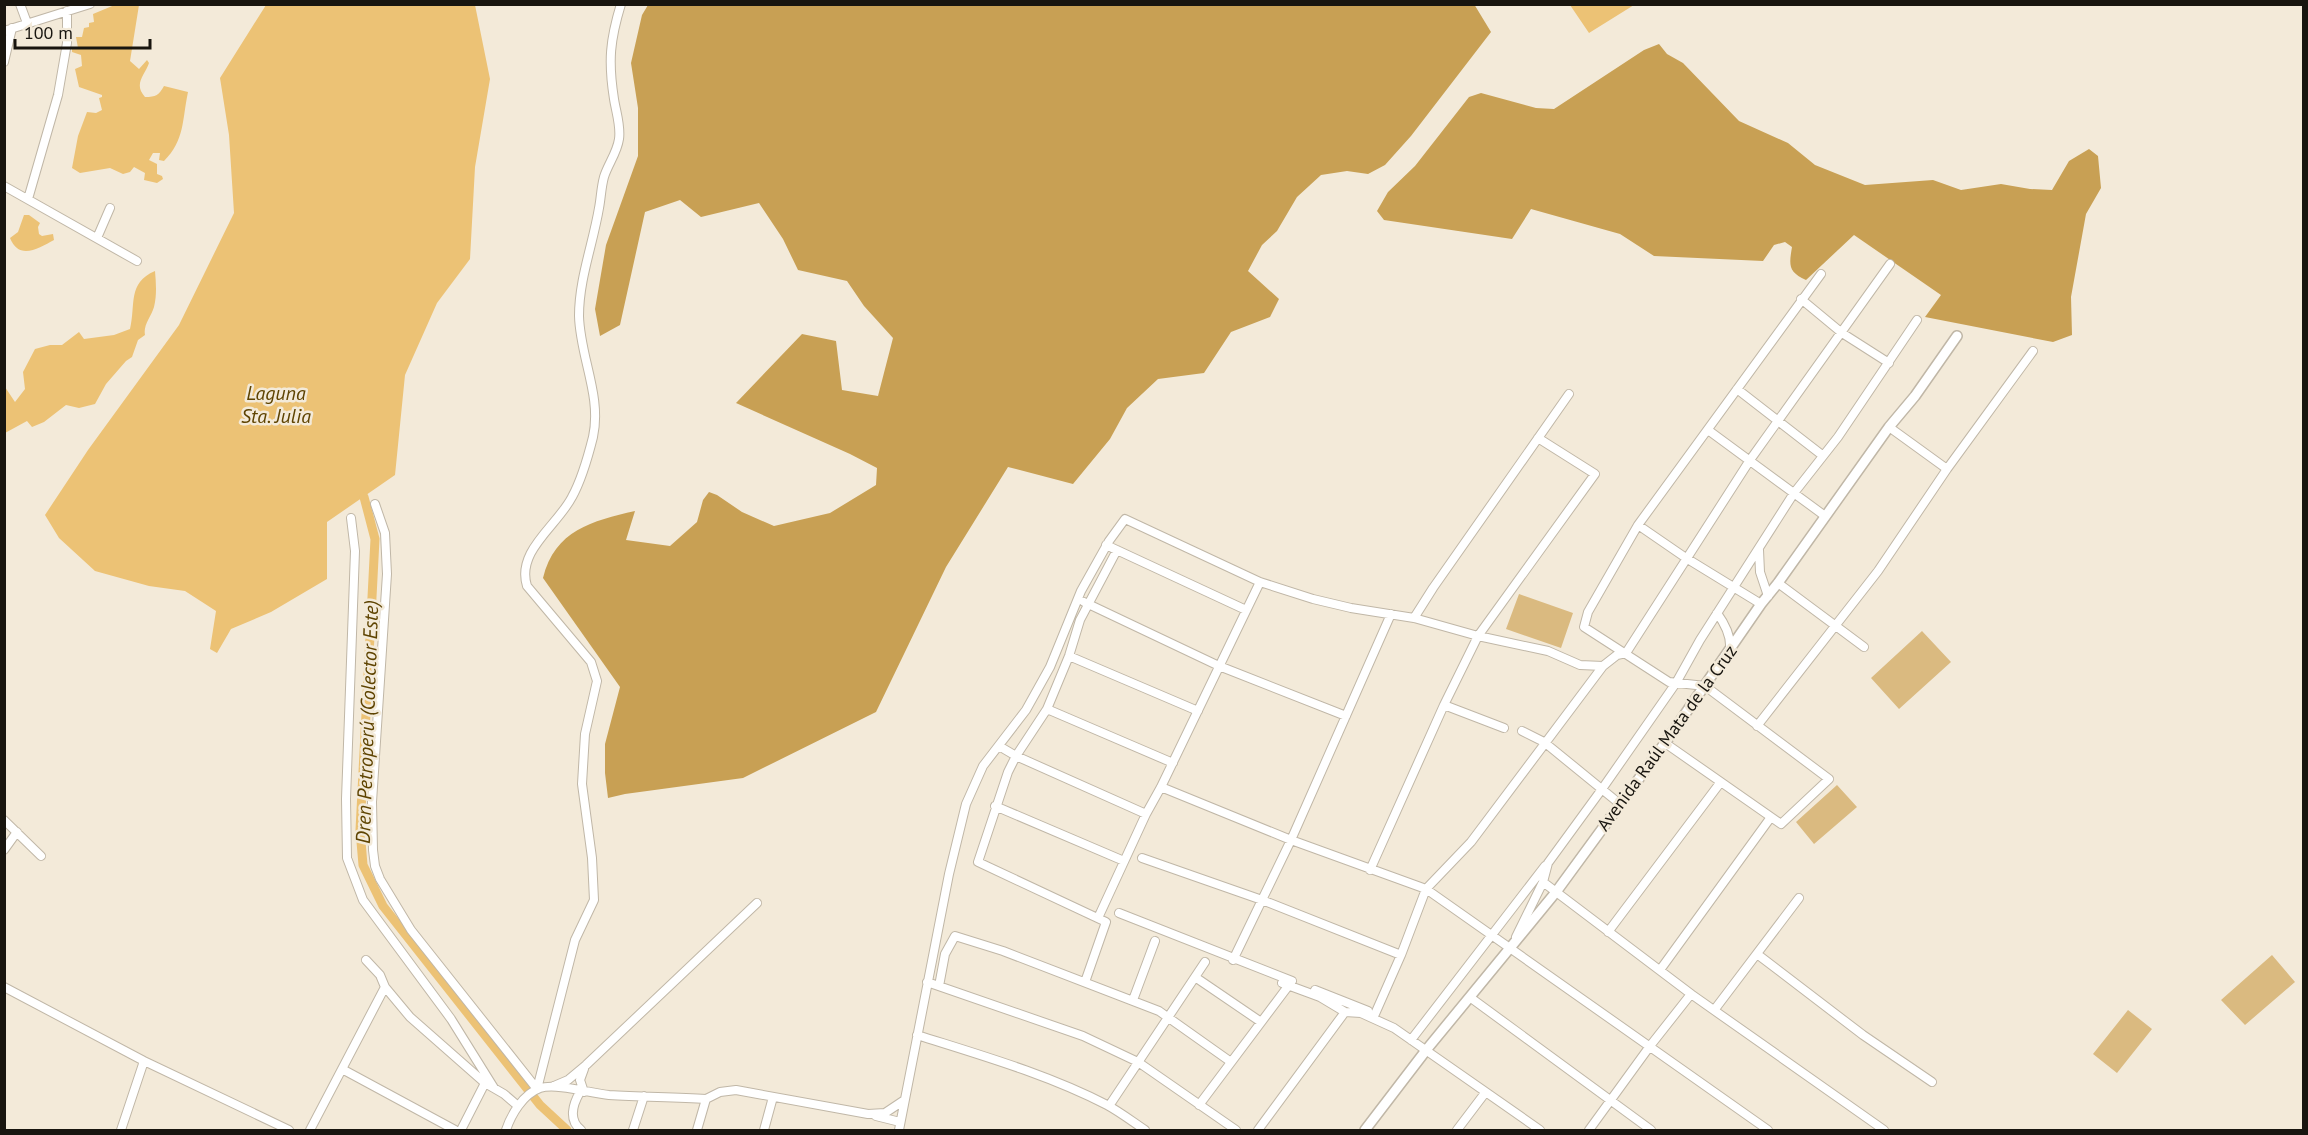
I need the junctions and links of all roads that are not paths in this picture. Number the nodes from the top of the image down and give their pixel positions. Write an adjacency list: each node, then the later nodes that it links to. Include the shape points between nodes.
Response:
1 (20, 4): 5 (street)
2 (90, 4): 4 (street)
3 (621, 4): 133 (street, via 610,53 620,136 601,189 579,308 593,394 593,435 574,495 531,552 524,571 527,586 591,662 597,681 585,734 582,784 594,900 575,940)
4 (67, 11): 5 (street); 9 (street, via 68,44 58,95)
5 (27, 23): 6 (street)
6 (8, 30): 7 (street)
7 (4, 62)
8 (4, 186): 9 (street)
9 (28, 199): 11 (street)
10 (110, 208): 11 (street)
11 (97, 238): 12 (street)
12 (137, 261)
13 (1890, 264): 17 (street)
14 (1821, 274): 15 (street)
15 (1801, 299): 17 (street); 21 (street)
16 (1917, 320): 20 (street)
17 (1842, 333): 20 (street); 23 (street)
18 (1957, 336): 24 (street, Avenida Raúl Mata de la Cruz)
19 (2033, 351): 29 (street)
20 (1889, 363): 27 (street)
21 (1737, 389): 23 (street); 25 (street)
22 (1569, 393): 26 (street)
23 (1779, 421): 27 (street); 28 (street)
24 (1889, 427): 29 (street); 32 (street, Avenida Raúl Mata de la Cruz)
25 (1708, 430): 28 (street); 34 (street)
26 (1538, 438): 48 (street); 50 (street, via 1595,474)
27 (1822, 455): 30 (street)
28 (1750, 460): 30 (street); 38 (street)
29 (1947, 469): 49 (street, via 1878,571)
30 (1794, 493): 32 (street); 36 (street)
31 (375, 504): 133 (street, via 385,533 387,574 372,802 375,866 411,930)
32 (1825, 516): 40 (street, Avenida Raúl Mata de la Cruz)
33 (351, 518): 132 (street, via 355,551 346,858 363,900 451,1019)
34 (1638, 525): 38 (street); 53 (street, via 1588,612 1584,627)
35 (1106, 545): 37 (street); 39 (street, via 1125,519); 42 (street)
36 (1760, 546): 41 (street); 43 (street, via 1758,557)
37 (1117, 550): 44 (street); 45 (street)
38 (1686, 558): 41 (street); 53 (street)
39 (1260, 582): 45 (street); 47 (street, via 1332,603)
40 (1778, 583): 43 (street, Avenida Raúl Mata de la Cruz); 49 (street)
41 (1735, 587): 43 (street); 46 (street)
42 (1078, 599): 44 (street); 68 (street, via 1050,668)
43 (1765, 600): 52 (street, Avenida Raúl Mata de la Cruz)
44 (1088, 604): 54 (street); 55 (street)
45 (1246, 610): 55 (street)
46 (1717, 613): 52 (street, via 1730,636); 57 (street)
47 (1391, 614): 48 (street); 62 (street)
48 (1414, 618): 50 (street)
49 (1835, 626): 51 (street); 63 (street)
50 (1478, 636): 56 (street, via 1548,651 1580,665); 59 (street)
51 (1864, 647)
52 (1730, 650): 58 (street, Avenida Raúl Mata de la Cruz)
53 (1626, 653): 56 (street); 57 (street)
54 (1069, 656): 60 (street); 61 (street)
55 (1219, 666): 61 (street); 62 (street)
56 (1603, 666): 66 (street)
57 (1676, 683): 58 (street); 73 (street)
58 (1705, 686): 63 (street); 67 (street, Avenida Raúl Mata de la Cruz)
59 (1444, 705): 64 (street); 86 (street)
60 (1047, 709): 69 (street); 70 (street)
61 (1198, 711): 70 (street)
62 (1346, 716): 80 (street)
63 (1757, 726): 77 (street, via 1829,779 1781,824)
64 (1504, 728)
65 (1522, 731): 66 (street)
66 (1544, 742): 73 (street); 88 (street, via 1471,842)
67 (1665, 743): 71 (street); 74 (street, Avenida Raúl Mata de la Cruz)
68 (999, 746): 69 (street); 106 (street, via 983,766 966,804)
69 (1016, 756): 75 (street); 76 (street)
70 (1173, 763): 72 (street)
71 (1720, 783): 77 (street); 95 (street)
72 (1161, 787): 76 (street); 80 (street)
73 (1602, 789): 74 (street); 85 (street)
74 (1620, 804): 89 (street, Avenida Raúl Mata de la Cruz)
75 (995, 806): 84 (street); 94 (street, via 978,862)
76 (1146, 814): 84 (street)
77 (1771, 817): 104 (street)
78 (4, 820): 79 (street)
79 (17, 831): 81 (street); 82 (street)
80 (1291, 840): 86 (street); 91 (street)
81 (4, 850)
82 (41, 856)
83 (1142, 858): 91 (street)
84 (1124, 861): 94 (street)
85 (1548, 863): 87 (street); 96 (street)
86 (1370, 870): 88 (street)
87 (1542, 882): 89 (street); 98 (street)
88 (1426, 889): 96 (street); 100 (street)
89 (1556, 892): 95 (street); 98 (street, Avenida Raúl Mata de la Cruz)
90 (1799, 898): 99 (street)
91 (1262, 900): 100 (street); 102 (street)
92 (757, 903): 127 (street)
93 (1119, 914): 102 (street)
94 (1098, 918): 107 (street, via 1106,925)
95 (1608, 932): 104 (street)
96 (1492, 935): 98 (street); 121 (street)
97 (1155, 941): 113 (street)
98 (1511, 949): 112 (street, Avenida Raúl Mata de la Cruz); 122 (street)
99 (1757, 954): 114 (street); 129 (street)
100 (1401, 955): 116 (street)
101 (366, 960): 110 (street, via 381,975)
102 (1233, 960): 116 (street)
103 (1205, 962): 105 (street)
104 (1660, 970): 111 (street)
105 (1195, 977): 117 (street); 118 (street)
106 (927, 982): 108 (street); 120 (street)
107 (1085, 982): 108 (street, via 955,936 945,954); 113 (street)
108 (939, 986): 125 (street, via 1083,1036)
109 (4, 987): 124 (street)
110 (385, 987): 128 (street); 130 (street, via 410,1017)
111 (1691, 994): 114 (street); 122 (street)
112 (1471, 998): 123 (street, Avenida Raúl Mata de la Cruz); 140 (street)
113 (1133, 1000): 117 (street)
114 (1715, 1009): 165 (street)
115 (1345, 1012): 118 (street, via 1320,997 1285,984); 119 (street, via 1361,1013); 159 (street)
116 (1375, 1014): 119 (street)
117 (1169, 1016): 125 (street); 126 (street)
118 (1262, 1022): 126 (street)
119 (1394, 1028): 121 (street)
120 (917, 1035): 139 (street); 143 (street, via 1009,1065)
121 (1411, 1040): 123 (street)
122 (1650, 1046): 140 (street); 164 (street)
123 (1427, 1049): 135 (street); 160 (street, Avenida Raúl Mata de la Cruz)
124 (144, 1061): 147 (street); 148 (street)
125 (1138, 1062): 141 (street); 143 (street)
126 (1231, 1062): 141 (street)
127 (586, 1065): 131 (street); 134 (street, via 580,1080)
128 (342, 1069): 149 (street); 150 (street)
129 (1932, 1082)
130 (485, 1083): 132 (street); 151 (street)
131 (554, 1086): 133 (street); 134 (street)
132 (494, 1088): 142 (street)
133 (537, 1089): 142 (street)
134 (582, 1092): 136 (street); 153 (street, via 572,1114)
135 (1485, 1093): 146 (street); 161 (street)
136 (644, 1096): 138 (street); 154 (street)
137 (773, 1097): 138 (street, via 736,1090); 144 (street); 156 (street)
138 (706, 1099): 155 (street)
139 (903, 1101): 144 (street, via 885,1113); 145 (street)
140 (1611, 1101): 162 (street); 163 (street)
141 (1199, 1105): 158 (street)
142 (518, 1106): 152 (street)
143 (1109, 1106): 157 (street)
144 (868, 1114): 145 (street)
145 (900, 1126)
146 (1538, 1130)
147 (121, 1131)
148 (289, 1131)
149 (310, 1131)
150 (454, 1131)
151 (461, 1131)
152 (506, 1131)
153 (581, 1131)
154 (633, 1131)
155 (698, 1131)
156 (764, 1131)
157 (1145, 1131)
158 (1236, 1131)
159 (1258, 1131)
160 (1365, 1131)
161 (1457, 1131)
162 (1589, 1131)
163 (1652, 1131)
164 (1768, 1131)
165 (1884, 1131)

